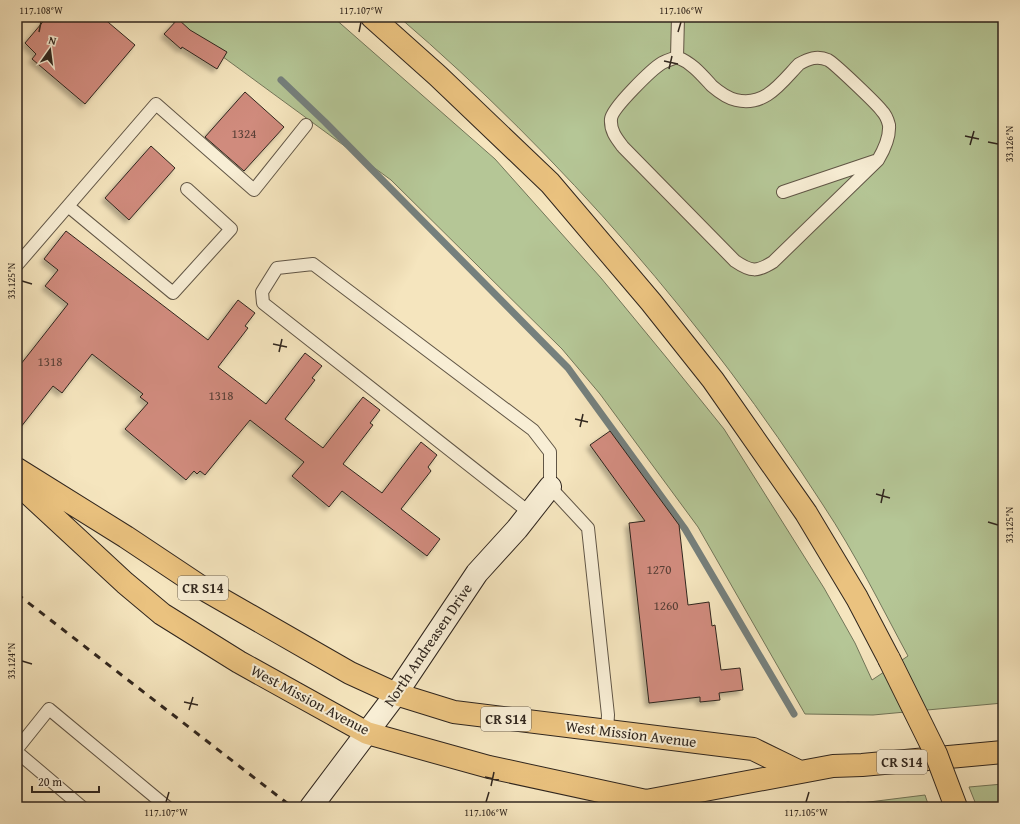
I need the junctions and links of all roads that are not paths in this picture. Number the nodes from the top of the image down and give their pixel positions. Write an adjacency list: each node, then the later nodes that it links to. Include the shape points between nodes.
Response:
1 (372, 17): 24 (main road, bridge, via 550,183 713,380 806,513 857,598 936,754)
2 (678, 17): 3 (lane)
3 (677, 57): 5 (lane, via 686,60 724,95 749,102 764,98 806,60 813,57 829,60 883,111 889,124 888,136); 5 (lane, via 662,63 618,104 611,118 611,127 623,147 735,261 743,266 752,270 762,269 773,262)
4 (306, 125): 8 (lane, via 254,190 156,104)
5 (878, 160): 7 (lane)
6 (188, 189): 8 (lane, via 231,229 173,293)
7 (783, 192)
8 (68, 206): 9 (lane)
9 (17, 265)
10 (17, 469): 14 (main road, West Mission Avenue / CR S14, via 126,536 207,591 350,673)
11 (17, 483): 16 (main road, West Mission Avenue / CR S14, via 162,614 239,662)
12 (550, 487): 13 (street, North Andreasen Drive); 13 (lane, via 550,452 532,430 313,264 277,268 262,292 263,303); 15 (lane, via 588,528 608,716)
13 (530, 513): 14 (street, North Andreasen Drive, via 477,573)
14 (396, 694): 15 (main road, West Mission Avenue / CR S14, via 454,712); 16 (street, North Andreasen Drive)
15 (607, 731): 19 (main road, West Mission Avenue / CR S14, via 753,749)
16 (367, 733): 20 (main road, West Mission Avenue / CR S14, via 488,767); 23 (street, North Andreasen Drive)
17 (17, 751): 21 (lane); 22 (lane, via 49,709)
18 (1003, 752): 19 (main road, West Mission Avenue / CR S14, via 833,766)
19 (800, 772): 20 (main road, West Mission Avenue / CR S14)
20 (646, 804)
21 (82, 807)
22 (167, 807)
23 (311, 807)
24 (956, 807)

